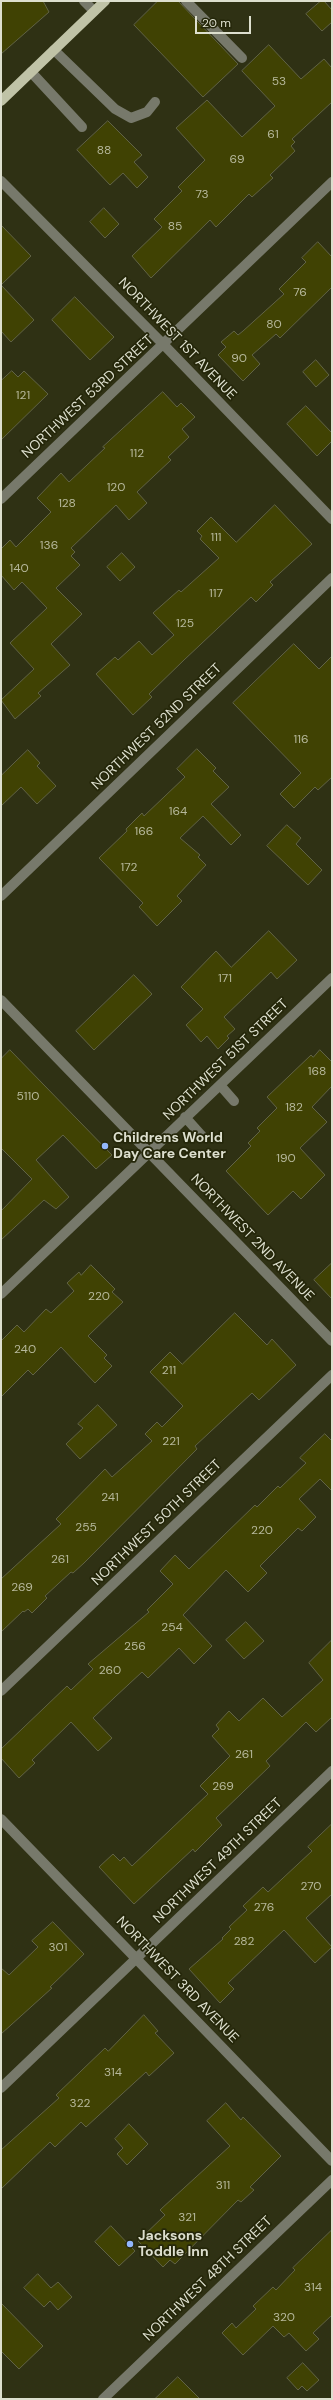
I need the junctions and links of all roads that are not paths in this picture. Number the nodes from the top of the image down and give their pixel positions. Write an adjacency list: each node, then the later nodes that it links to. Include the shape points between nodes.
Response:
1 (84, 1): 4 (street)
2 (105, 1): 4 (main road)
3 (186, 1): 6 (street)
4 (94, 11): 5 (main road)
5 (54, 50): 7 (main road); 9 (street, via 115,109 131,118 147,112)
6 (242, 58)
7 (31, 72): 8 (main road); 10 (street)
8 (1, 101)
9 (155, 102)
10 (82, 127)
11 (1, 181): 13 (street, NORTHWEST 1ST AVENUE)
12 (332, 182): 13 (street, NORTHWEST 53RD STREET)
13 (164, 345): 14 (street, NORTHWEST 53RD STREET); 15 (street, NORTHWEST 1ST AVENUE)
14 (1, 499)
15 (332, 519)
16 (332, 578): 17 (street, NORTHWEST 52ND STREET)
17 (1, 896)
18 (332, 978): 20 (street, NORTHWEST 51ST STREET)
19 (1, 1000): 24 (street, NORTHWEST 2ND AVENUE)
20 (220, 1085): 21 (street); 22 (street, NORTHWEST 51ST STREET)
21 (234, 1101)
22 (186, 1117): 23 (street); 24 (street, NORTHWEST 51ST STREET)
23 (202, 1136)
24 (149, 1152): 25 (street, NORTHWEST 51ST STREET); 26 (street, NORTHWEST 2ND AVENUE)
25 (1, 1294)
26 (332, 1341)
27 (332, 1375): 28 (street, NORTHWEST 50TH STREET)
28 (1, 1692)
29 (332, 1771): 31 (street, NORTHWEST 49TH STREET)
30 (1, 1819): 31 (street, NORTHWEST 3RD AVENUE)
31 (136, 1958): 32 (street, NORTHWEST 49TH STREET); 33 (street, NORTHWEST 3RD AVENUE)
32 (1, 2088)
33 (332, 2161)
34 (332, 2180): 35 (street, NORTHWEST 48TH STREET)
35 (103, 2399)

